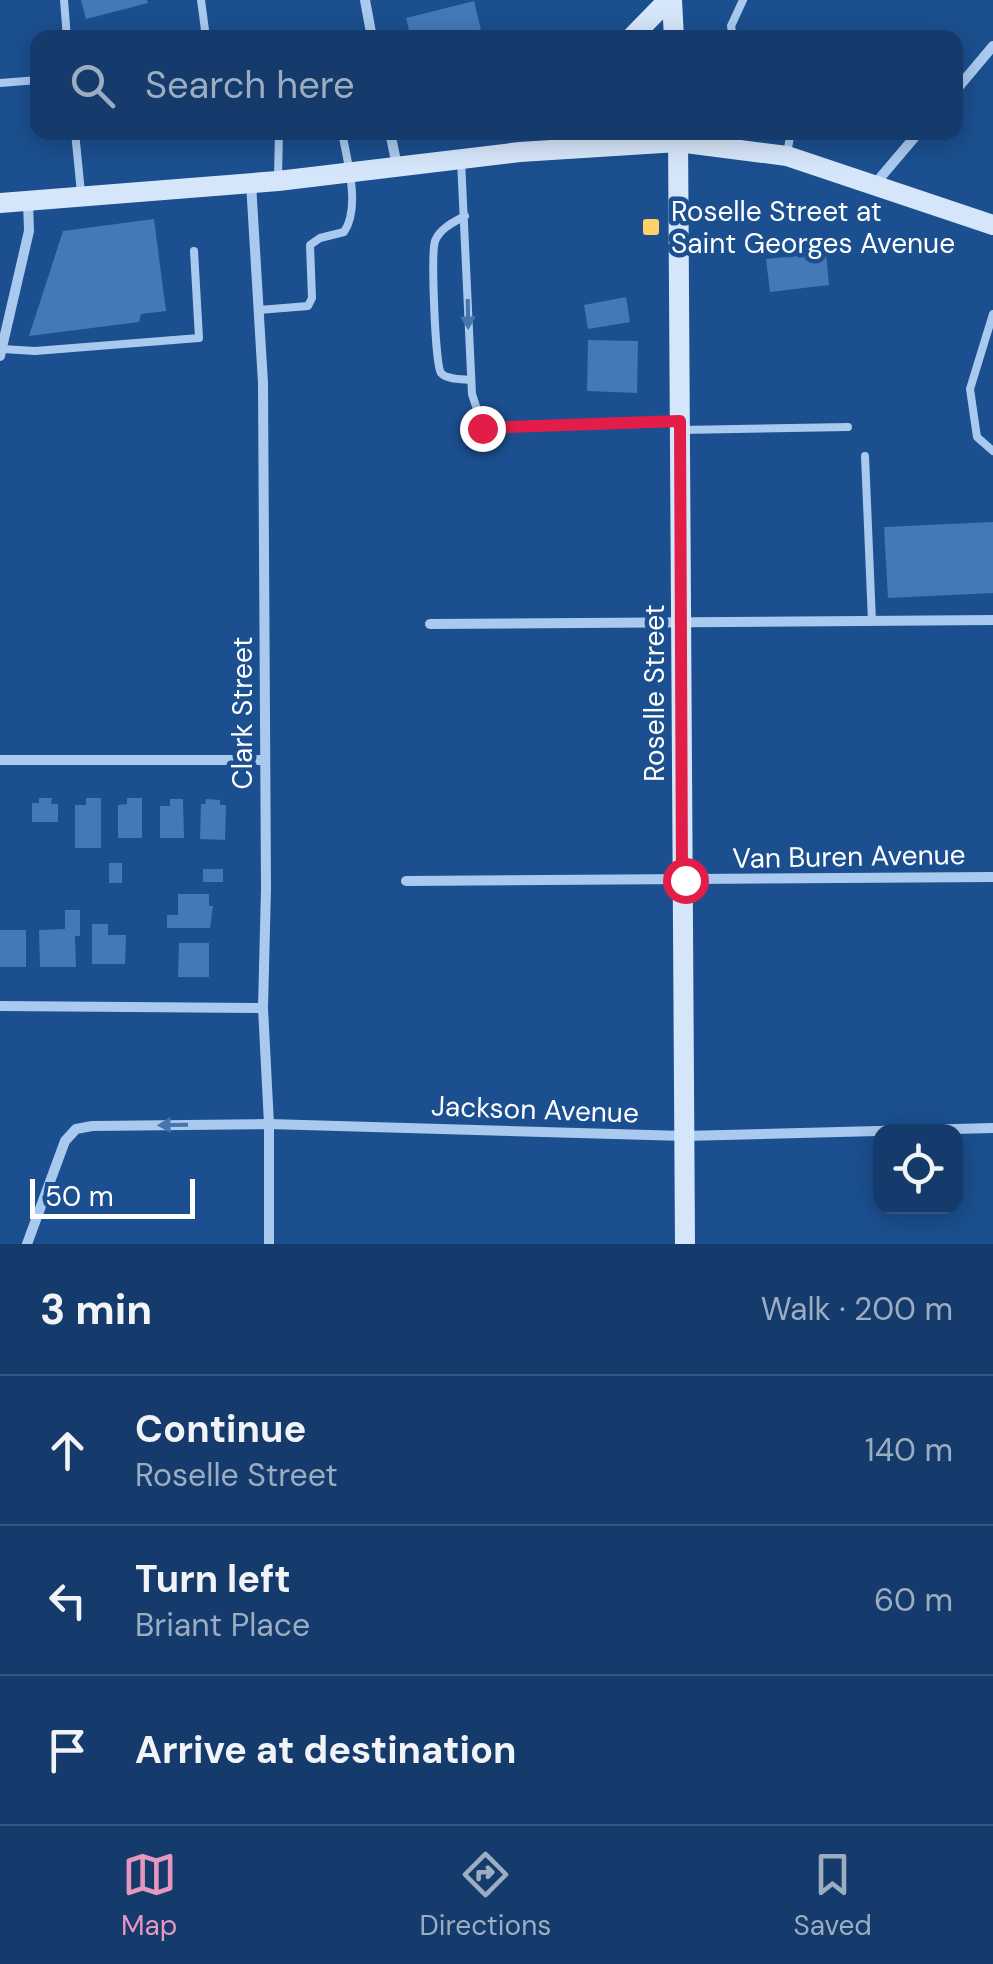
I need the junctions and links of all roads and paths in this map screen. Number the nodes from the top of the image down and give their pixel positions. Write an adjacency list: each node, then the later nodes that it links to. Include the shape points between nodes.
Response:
1 (64, 0): 6 (lane)
2 (201, 0): 7 (lane)
3 (365, 0): 8 (street)
4 (670, 0): 9 (street); 10 (street)
5 (742, 0): 11 (lane)
6 (66, 30)
7 (205, 30)
8 (371, 30)
9 (639, 30)
10 (673, 30)
11 (731, 30)
12 (993, 46): 14 (street)
13 (30, 81): 15 (lane)
14 (963, 82)
15 (0, 83)
16 (77, 140): 34 (lane)
17 (280, 140): 31 (lane)
18 (343, 140): 30 (lane)
19 (392, 140): 29 (street)
20 (531, 140): 26 (street)
21 (655, 140): 26 (street)
22 (678, 140): 44 (street, Roselle Street)
23 (690, 140): 27 (street)
24 (789, 140): 27 (lane)
25 (912, 140): 33 (street)
26 (520, 152): 28 (street)
27 (786, 156): 33 (street)
28 (460, 160): 29 (street); 37 (lane)
29 (397, 168): 30 (street)
30 (349, 173): 31 (street); 40 (lane, via 350,222 344,232 310,245 308,306)
31 (278, 182): 32 (street)
32 (250, 183): 34 (street); 40 (street, Clark Street)
33 (874, 185): 38 (street)
34 (81, 197): 35 (street)
35 (28, 201): 36 (street); 42 (street, via 29,231)
36 (0, 204)
37 (465, 216): 43 (lane, one-way to 43); 43 (lane, via 436,241 436,349 445,377)
38 (993, 225)
39 (194, 251): 42 (lane, via 199,338)
40 (259, 310): 54 (street, Clark Street)
41 (993, 314): 47 (lane, via 970,389 978,437)
42 (1, 353)
43 (471, 380): 46 (lane)
44 (680, 425): 45 (lane); 46 (street); 52 (street, Roselle Street)
45 (848, 427)
46 (482, 428)
47 (993, 450)
48 (866, 456): 50 (lane)
49 (993, 620): 50 (street)
50 (872, 621): 52 (street)
51 (430, 624): 52 (street)
52 (681, 624): 57 (street, Roselle Street)
53 (0, 760): 54 (street)
54 (263, 760): 59 (street, Clark Street)
55 (993, 877): 57 (street, Van Buren Avenue)
56 (406, 881): 57 (street, Van Buren Avenue)
57 (682, 881): 62 (street, Roselle Street)
58 (0, 1006): 59 (street)
59 (263, 1008): 60 (street, Clark Street)
60 (269, 1124): 62 (street, Jackson Avenue); 63 (street, Jackson Avenue, one-way to 63, via 76,1129); 64 (street, Clark Street)
61 (993, 1128): 62 (street, Jackson Avenue)
62 (684, 1136): 65 (street, Roselle Street)
63 (27, 1244)
64 (269, 1244)
65 (684, 1244)

